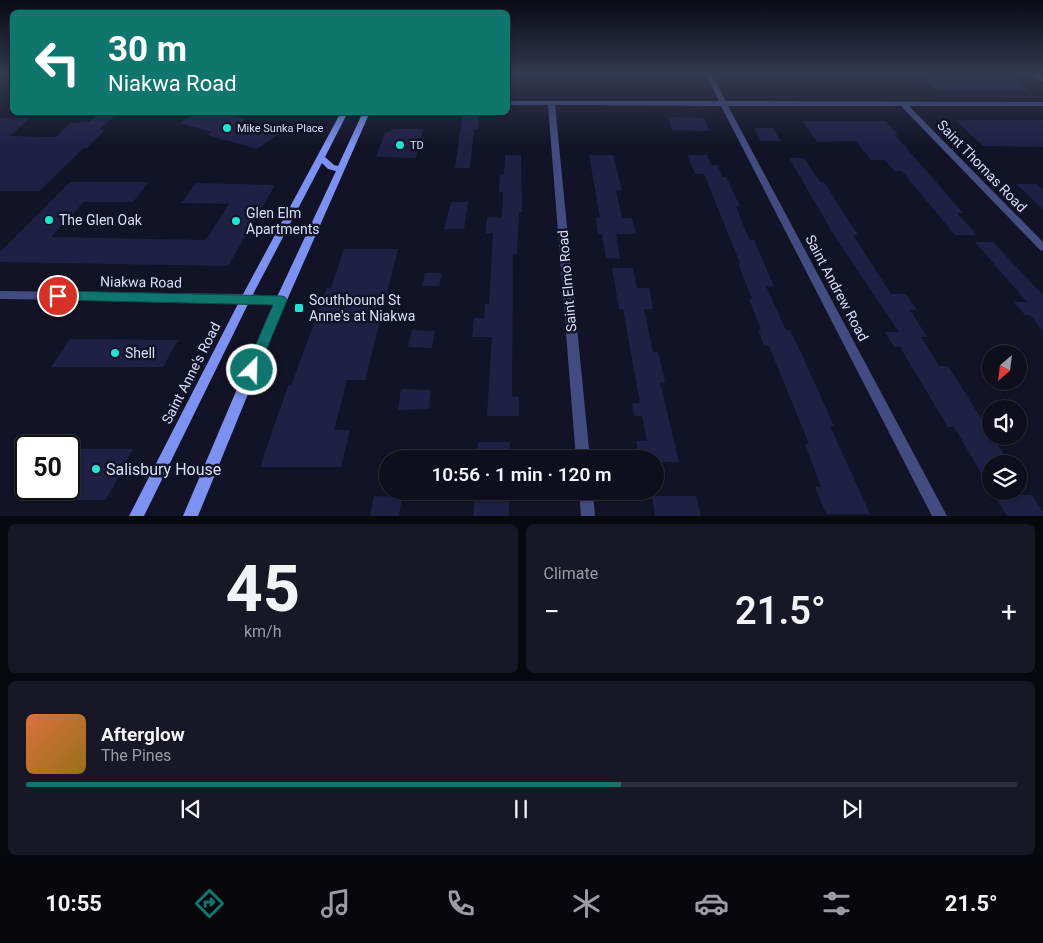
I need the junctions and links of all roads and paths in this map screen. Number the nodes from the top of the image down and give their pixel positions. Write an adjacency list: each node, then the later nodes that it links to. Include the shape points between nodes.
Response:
1 (720, 98): 4 (street, Saint Andrew Road)
2 (510, 103): 3 (street)
3 (551, 103): 4 (street); 15 (street, Saint Elmo Road)
4 (723, 103): 5 (street); 20 (street, Saint Andrew Road)
5 (902, 103): 6 (street); 11 (street, Saint Thomas Road)
6 (1043, 104)
7 (344, 115): 9 (main road, Saint Anne's Road)
8 (366, 115): 10 (main road)
9 (322, 159): 10 (main road); 13 (main road, Saint Anne's Road)
10 (341, 170): 14 (main road)
11 (1043, 248)
12 (0, 295): 13 (street, Niakwa Road)
13 (246, 298): 14 (street, Niakwa Road); 17 (main road, Saint Anne's Road)
14 (281, 300): 18 (main road)
15 (582, 450)
16 (587, 500): 19 (street)
17 (136, 516)
18 (190, 516)
19 (588, 516)
20 (940, 516)

